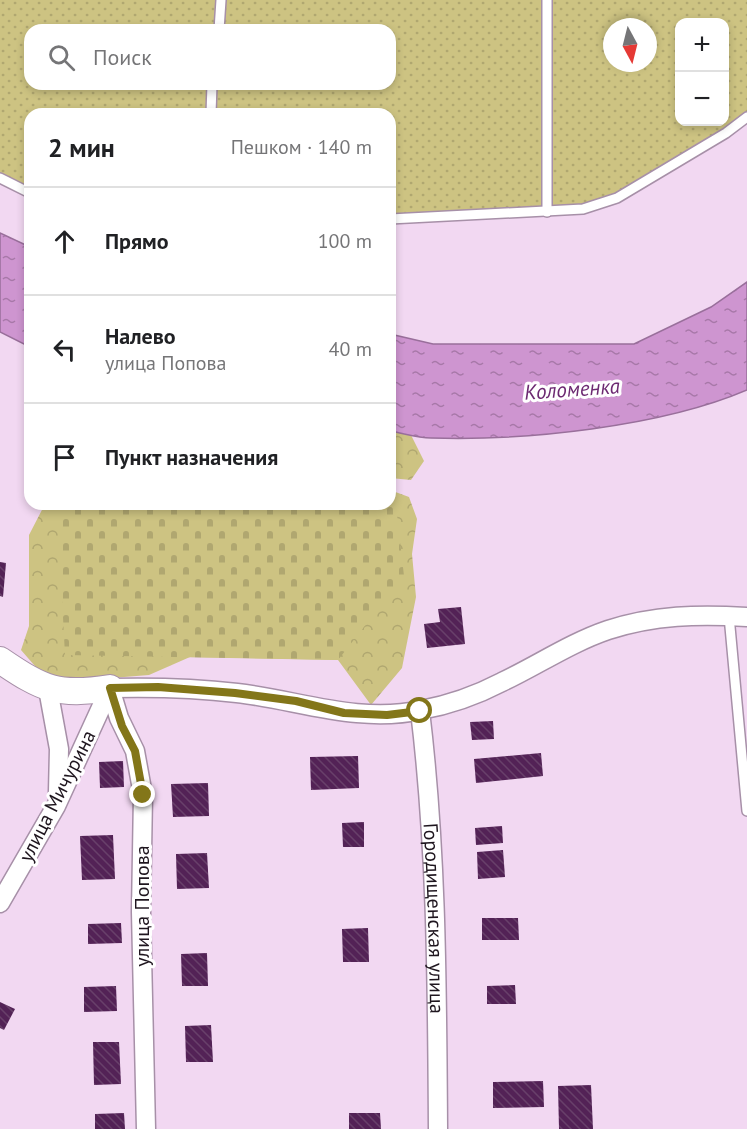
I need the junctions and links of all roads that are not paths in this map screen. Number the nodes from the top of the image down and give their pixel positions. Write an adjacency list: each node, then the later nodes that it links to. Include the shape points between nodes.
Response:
1 (221, 0): 3 (lane)
2 (547, 0): 9 (lane)
3 (219, 24)
4 (212, 90): 5 (lane)
5 (211, 108)
6 (747, 117): 9 (lane, via 617,198 583,209)
7 (0, 178): 8 (lane)
8 (24, 190)
9 (547, 212): 10 (lane)
10 (396, 219)
11 (729, 616): 12 (street); 16 (street, via 695,614 607,631 553,654 502,683); 18 (lane)
12 (747, 617)
13 (0, 660): 15 (street)
14 (110, 688): 15 (street, via 76,693); 16 (street, via 235,693 296,701 344,713 387,715); 17 (street, улица Мичурина); 20 (street, улица Попова, via 135,751 143,795 141,912)
15 (48, 689): 17 (street, via 59,749)
16 (420, 711): 21 (street, Городищенская улица, via 430,791 437,920)
17 (56, 806): 19 (street, улица Мичурина)
18 (747, 811)
19 (0, 903)
20 (146, 1129)
21 (438, 1129)

